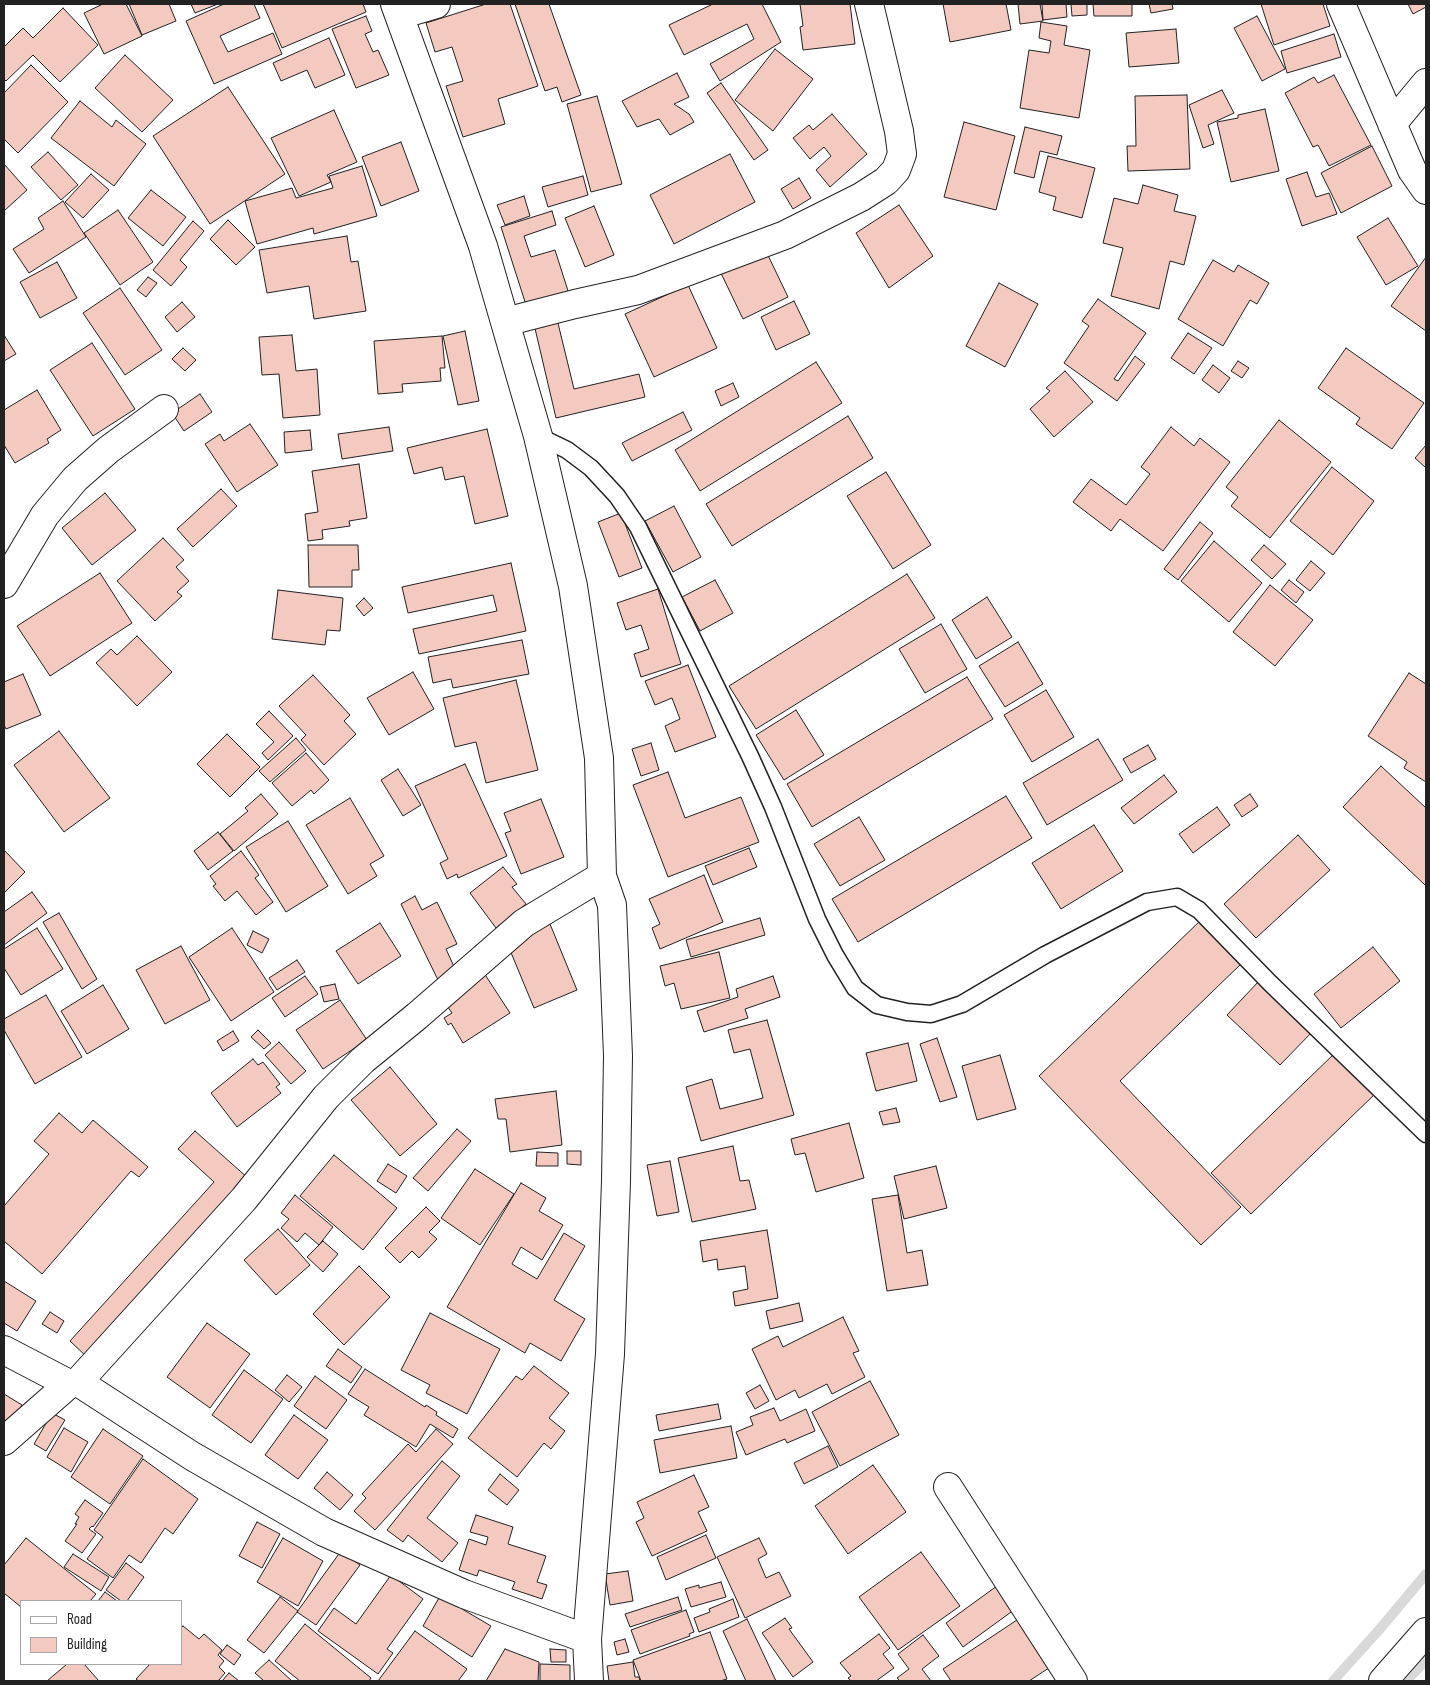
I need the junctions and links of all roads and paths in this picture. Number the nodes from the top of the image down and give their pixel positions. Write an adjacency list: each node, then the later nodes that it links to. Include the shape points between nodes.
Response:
1 (436, 4): 4 (street)
2 (869, 4): 8 (street, via 902,154 896,170 886,181 785,235 638,290)
3 (1341, 4): 6 (street)
4 (397, 10): 8 (street, via 482,246)
5 (1426, 83): 6 (street)
6 (1392, 124): 7 (street, via 1412,170)
7 (1426, 190)
8 (505, 322): 10 (street)
9 (164, 409): 11 (street, via 75,479 45,514)
10 (538, 436): 12 (street, via 573,586 599,758); 13 (lane, via 567,450 591,468 638,528 750,756 818,919 855,988 877,1005 931,1014 962,1004 1045,955 1147,902 1177,897 1199,910)
11 (4, 584)
12 (602, 876): 15 (street, via 524,923 363,1060 326,1097 244,1199); 19 (street, via 612,905 618,1056 616,1181 610,1354)
13 (1426, 1134)
14 (4, 1350): 15 (street)
15 (74, 1383): 16 (street); 19 (street, via 324,1532 464,1594)
16 (4, 1441)
17 (948, 1487): 21 (street)
18 (1426, 1632): 22 (street)
19 (587, 1639): 20 (street)
20 (589, 1681)
21 (1072, 1681)
22 (1383, 1681)

